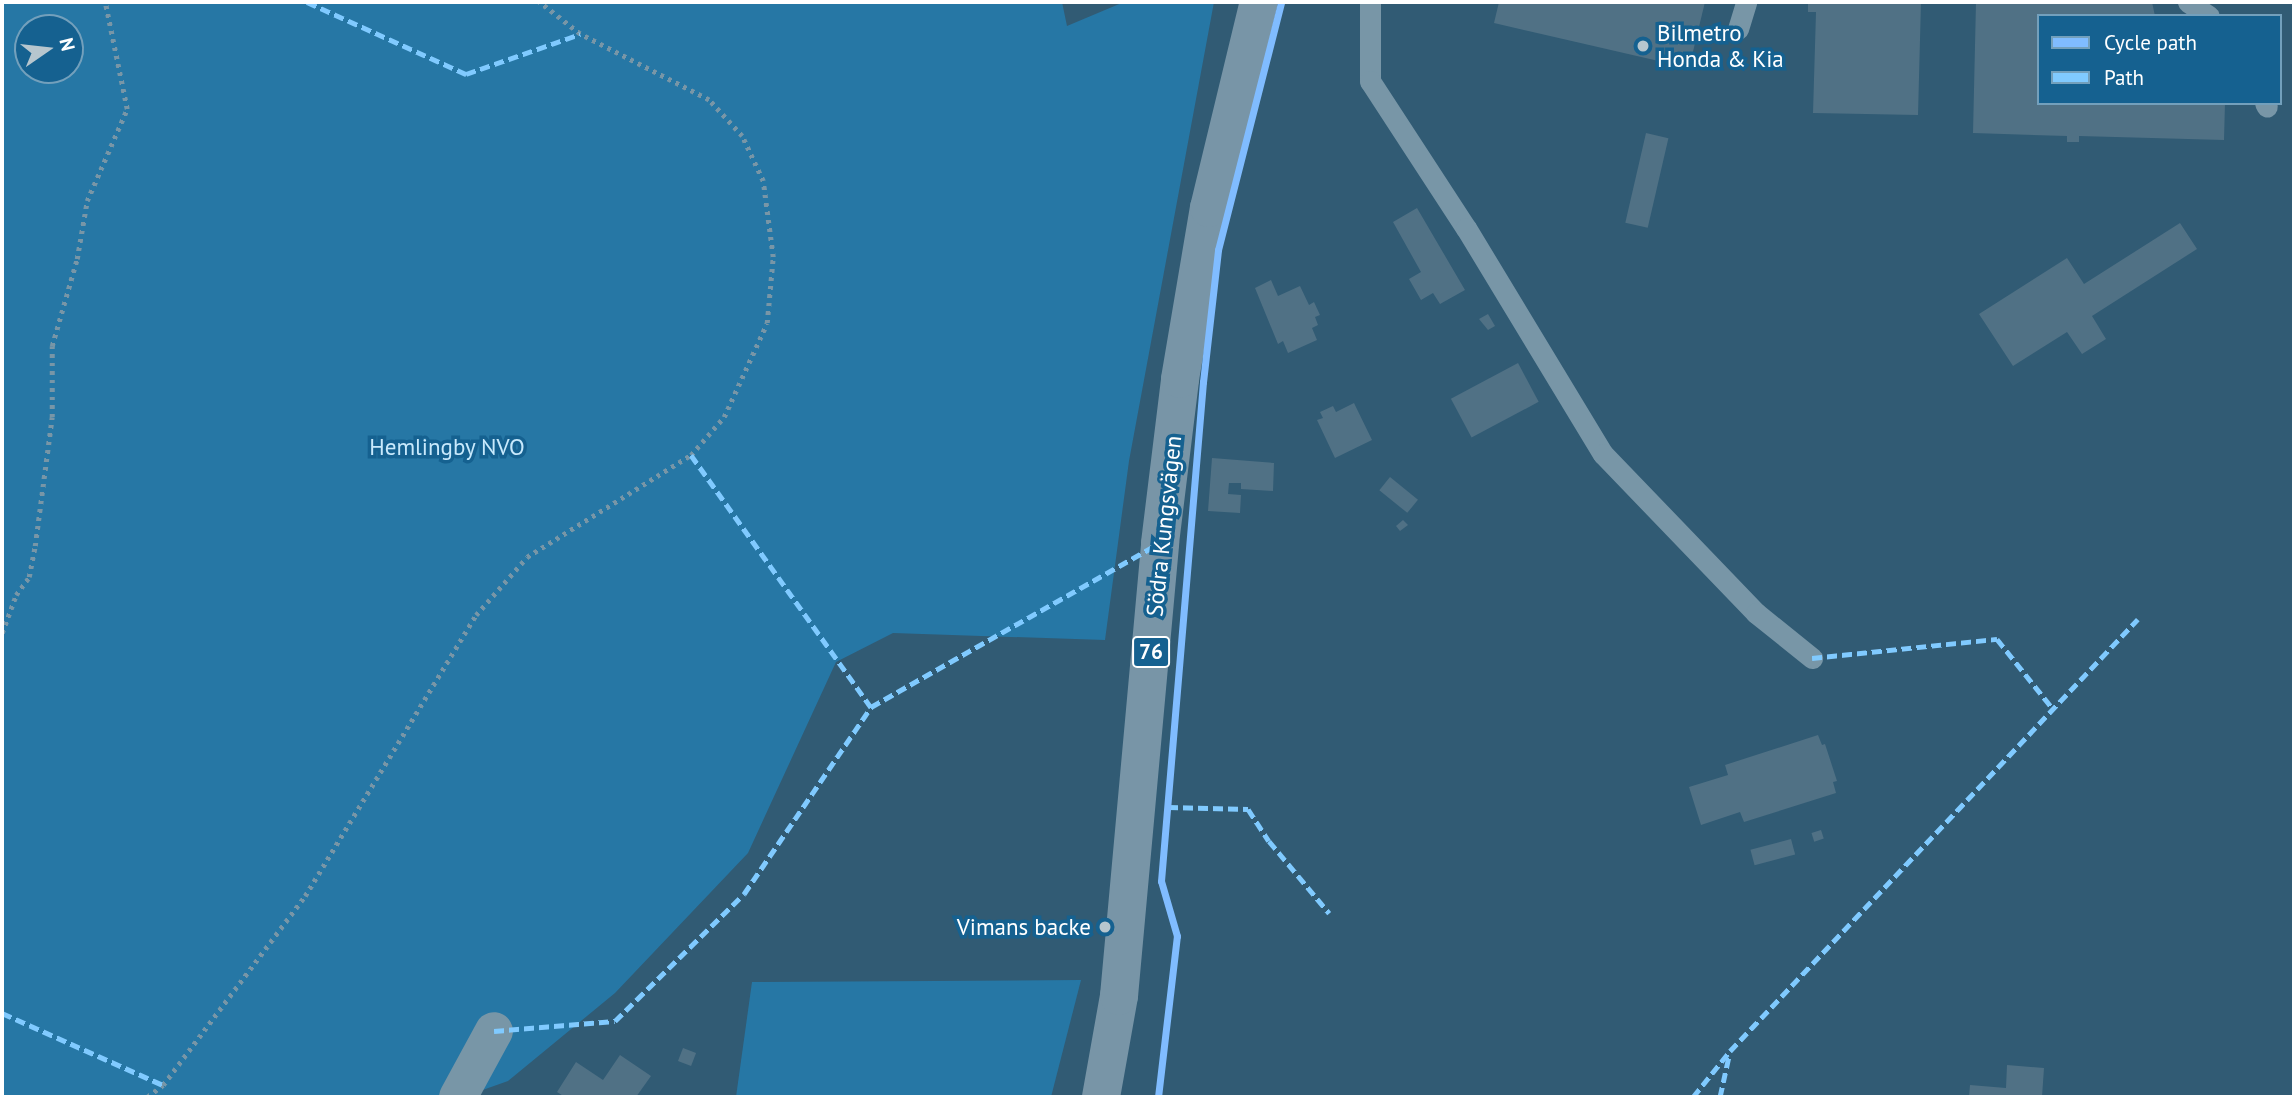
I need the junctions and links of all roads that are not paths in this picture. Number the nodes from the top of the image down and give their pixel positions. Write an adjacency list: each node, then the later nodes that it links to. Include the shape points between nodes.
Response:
1 (1259, 2): 10 (main road, Södra Kungsvägen / 76, via 1209,208 1180,379 1160,544 1119,996)
2 (1370, 2): 7 (lane, via 1370,81 1466,228 1603,454 1756,613)
3 (1745, 2): 6 (lane)
4 (2188, 2): 5 (lane)
5 (2206, 14)
6 (1738, 29)
7 (1812, 658)
8 (494, 1031): 9 (street)
9 (458, 1097)
10 (1101, 1097)

